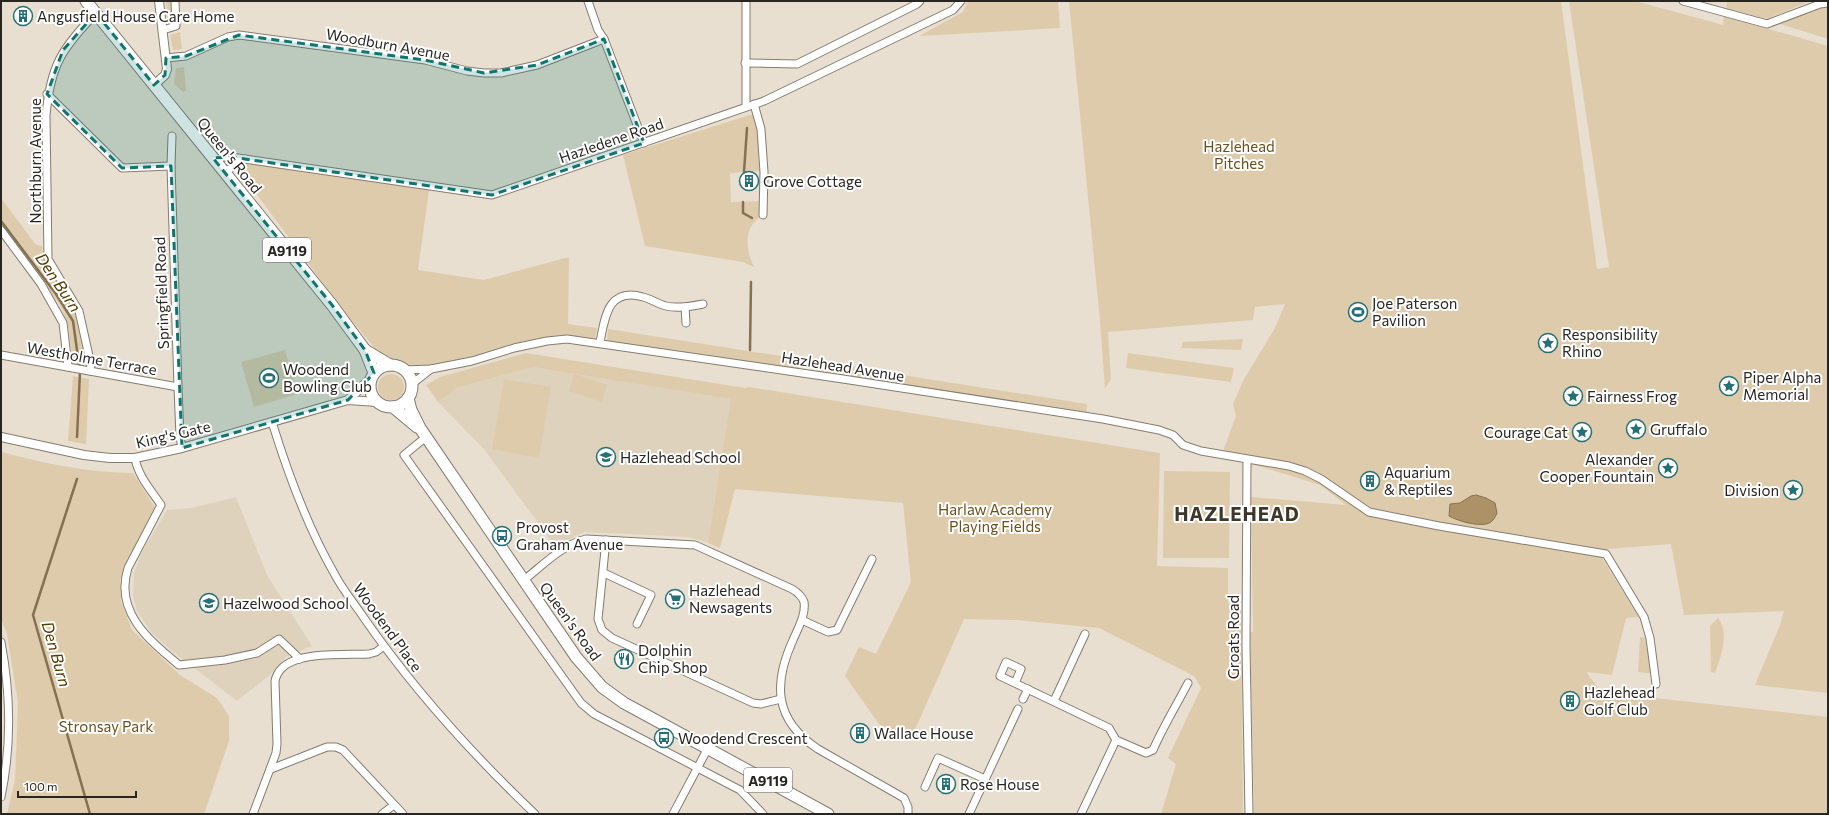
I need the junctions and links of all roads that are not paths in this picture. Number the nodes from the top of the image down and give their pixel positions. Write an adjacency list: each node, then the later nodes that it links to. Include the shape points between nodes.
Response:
1 (86, 1): 10 (main road, Queen's Road / A9119)
2 (159, 1): 11 (street)
3 (175, 1): 11 (street, via 176,26)
4 (588, 1): 12 (street, via 598,30)
5 (746, 1): 14 (street)
6 (920, 1): 14 (street, via 797,64)
7 (961, 1): 17 (street, Hazledene Road, via 953,10)
8 (1683, 1): 9 (street, via 1767,24)
9 (1828, 3)
10 (96, 13): 15 (main road, Queen's Road / A9119); 16 (street, Northburn Avenue, via 63,50)
11 (163, 30): 13 (street)
12 (604, 39): 13 (street, Woodburn Avenue, via 536,65 501,73 467,71 425,60 239,35 228,37 186,56); 20 (street)
13 (166, 58): 15 (street, via 165,75)
14 (745, 63): 18 (street)
15 (154, 85): 22 (main road, Queen's Road / A9119)
16 (47, 94): 23 (street, via 122,168); 37 (street, Northburn Avenue, via 48,259 79,310)
17 (754, 104): 18 (street, Hazledene Road); 25 (street, via 761,130 764,172)
18 (746, 106): 20 (street, Hazledene Road)
19 (172, 136): 23 (street, Springfield Road)
20 (644, 143): 21 (street, Hazledene Road, via 492,195)
21 (245, 159): 22 (street, Hazledene Road, via 222,157); 24 (street)
22 (216, 162): 24 (main road, Queen's Road / A9119)
23 (171, 166): 40 (street, Springfield Road)
24 (224, 172): 31 (main road, Queen's Road / A9119, via 332,305)
25 (763, 215)
26 (1, 230): 34 (street, via 40,284 63,322)
27 (703, 304): 28 (street)
28 (685, 307): 29 (street); 30 (street, via 666,306 644,297 624,296 615,300 606,313)
29 (686, 323)
30 (600, 342): 35 (street, Hazlehead Avenue, via 567,338 547,341); 50 (street, Hazlehead Avenue, via 1110,420 1159,430 1173,435 1183,445 1201,451)
31 (365, 350): 33 (main road, A9119); 38 (main road, A9119)
32 (1, 355): 34 (street, Westholme Terrace)
33 (390, 365): 36 (main road, A9119); 38 (main road, via 379,369)
34 (70, 368): 37 (street, Westholme Terrace)
35 (431, 369): 36 (street, Hazlehead Avenue); 39 (street, Hazlehead Avenue)
36 (404, 370): 39 (main road)
37 (89, 371): 40 (street, Westholme Terrace)
38 (373, 376): 42 (street, King's Gate); 43 (main road, A9119, via 370,391)
39 (412, 384): 41 (main road)
40 (178, 386): 48 (street, Springfield Road)
41 (408, 398): 44 (main road, via 399,406); 46 (main road, Queen's Road / A9119)
42 (348, 400): 43 (street, King's Gate); 45 (street, King's Gate)
43 (377, 402): 44 (main road, A9119)
44 (393, 407): 46 (main road, Queen's Road / A9119)
45 (272, 422): 48 (street, King's Gate); 59 (street, Woodend Place, via 297,494 324,555)
46 (421, 436): 54 (main road, Queen's Road / A9119); 71 (street, via 404,455 581,703 594,714)
47 (1, 437): 49 (street, King's Gate, via 84,455)
48 (182, 448): 49 (street, King's Gate)
49 (135, 458): 60 (street, via 137,468 161,505 124,578 125,602 137,624 153,644 179,665 226,660 257,653 280,639)
50 (1247, 460): 63 (street, Hazlehead Avenue, via 1305,471 1369,512 1606,554 1644,617 1650,638); 87 (street, Groats Road, via 1246,646)
51 (606, 540): 53 (street); 54 (street, via 586,539 575,542); 55 (street, via 695,545 704,548 792,588 803,601)
52 (872, 559): 55 (street, via 837,630 828,632)
53 (604, 573): 56 (street, via 651,595); 65 (street, via 598,619 602,630 612,638 753,703 761,704)
54 (524, 580): 70 (main road, Queen's Road / A9119, via 576,657 602,687 624,703)
55 (802, 620): 65 (street, via 785,656 779,682)
56 (637, 624)
57 (1085, 634): 67 (street)
58 (1, 642): 75 (street, via 8,683 10,721)
59 (384, 646): 60 (street, via 369,654); 80 (street, Woodend Place, via 443,719)
60 (300, 659): 72 (street, via 282,667 275,681 277,744)
61 (1015, 683): 64 (street)
62 (1188, 683): 69 (street, via 1150,753)
63 (1656, 684)
64 (1028, 689): 66 (street); 67 (street)
65 (781, 699): 84 (street, via 790,722 807,742 904,798)
66 (1023, 699)
67 (1054, 702): 69 (street, via 1109,728)
68 (1018, 709): 73 (street)
69 (1116, 740): 86 (street)
70 (708, 748): 71 (street); 83 (main road, Queen's Road / A9119)
71 (697, 768): 81 (street); 82 (street, via 740,790)
72 (271, 769): 76 (street, via 327,747 336,747 344,750); 77 (street)
73 (985, 779): 74 (street, via 938,758); 85 (street)
74 (925, 787)
75 (1, 797)
76 (394, 805): 78 (street); 79 (street)
77 (253, 814)
78 (382, 814)
79 (403, 814)
80 (535, 814)
81 (673, 814)
82 (763, 814)
83 (828, 814)
84 (908, 814)
85 (969, 814)
86 (1081, 814)
87 (1249, 814)

